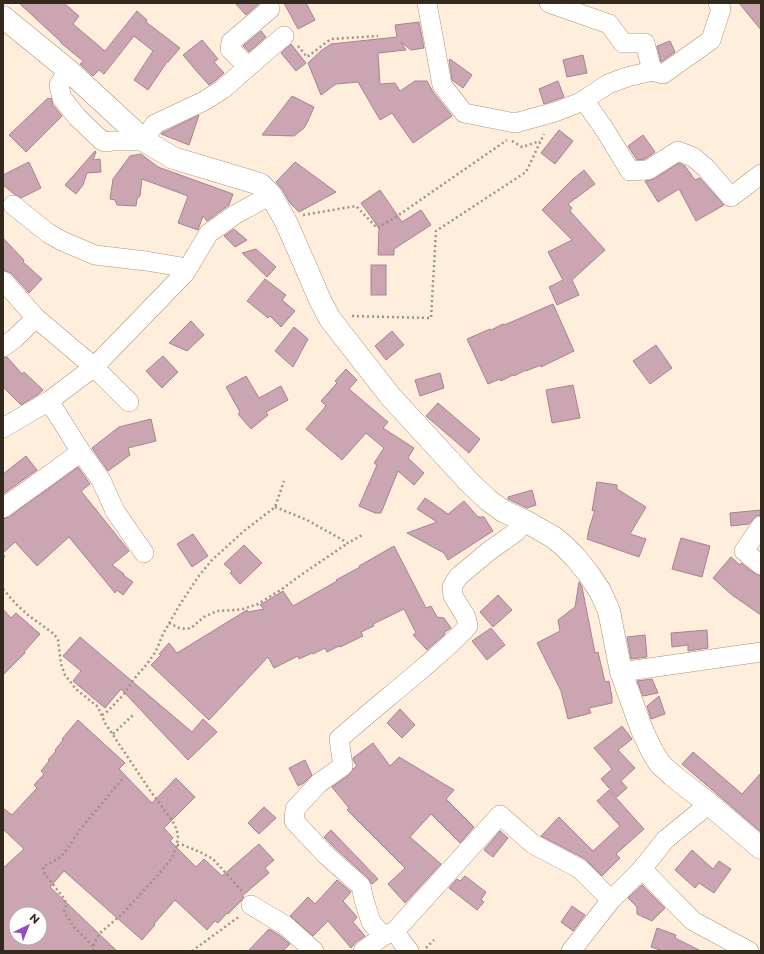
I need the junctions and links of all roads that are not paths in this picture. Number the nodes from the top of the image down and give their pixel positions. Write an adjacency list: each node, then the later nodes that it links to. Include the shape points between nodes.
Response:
1 (427, 3): 10 (street, via 442,85 464,113 515,123 555,112)
2 (549, 3): 9 (street, via 609,24 623,43 645,43)
3 (718, 3): 9 (street, via 721,9 711,40 664,74)
4 (270, 9): 7 (street, via 231,42 230,49)
5 (3, 17): 8 (street)
6 (284, 36): 7 (street)
7 (248, 67): 11 (street, via 223,89 204,101 155,124)
8 (68, 70): 11 (street); 11 (street, via 59,85 62,98 100,140)
9 (652, 71): 10 (street, via 608,84)
10 (584, 100): 12 (street, via 630,171 648,170 678,151 693,157 706,168 731,197)
11 (145, 141): 13 (street, via 172,158 260,184)
12 (761, 174)
13 (271, 195): 15 (street, via 208,233); 25 (street, via 330,319 391,397 469,482 488,500)
14 (13, 205): 15 (street, via 48,233 95,255)
15 (188, 268): 19 (street)
16 (3, 281): 17 (street)
17 (36, 318): 18 (street); 19 (street)
18 (3, 347)
19 (94, 368): 20 (street); 21 (street)
20 (49, 401): 22 (street); 23 (street)
21 (129, 402)
22 (3, 428)
23 (81, 452): 24 (street); 27 (street, via 101,480 115,511)
24 (3, 508)
25 (524, 521): 30 (street, via 564,546 600,591 609,611); 36 (street, via 516,532 458,577 452,587 453,596 468,626 339,740 343,766 319,783 295,809 294,821 326,855 361,886 371,922)
26 (761, 526): 28 (street, via 744,551)
27 (144, 553)
28 (761, 565)
29 (761, 652): 30 (street)
30 (621, 672): 31 (street, via 642,730 660,764)
31 (709, 804): 32 (street); 33 (street, via 665,840)
32 (761, 848)
33 (642, 869): 34 (street); 41 (street, via 692,920)
34 (612, 900): 36 (street, via 580,869 534,844 500,815); 40 (street)
35 (251, 905): 37 (street, via 286,926)
36 (389, 934): 38 (street); 39 (street, via 402,942)
37 (314, 951)
38 (364, 951)
39 (409, 951)
40 (571, 951)
41 (748, 951)

